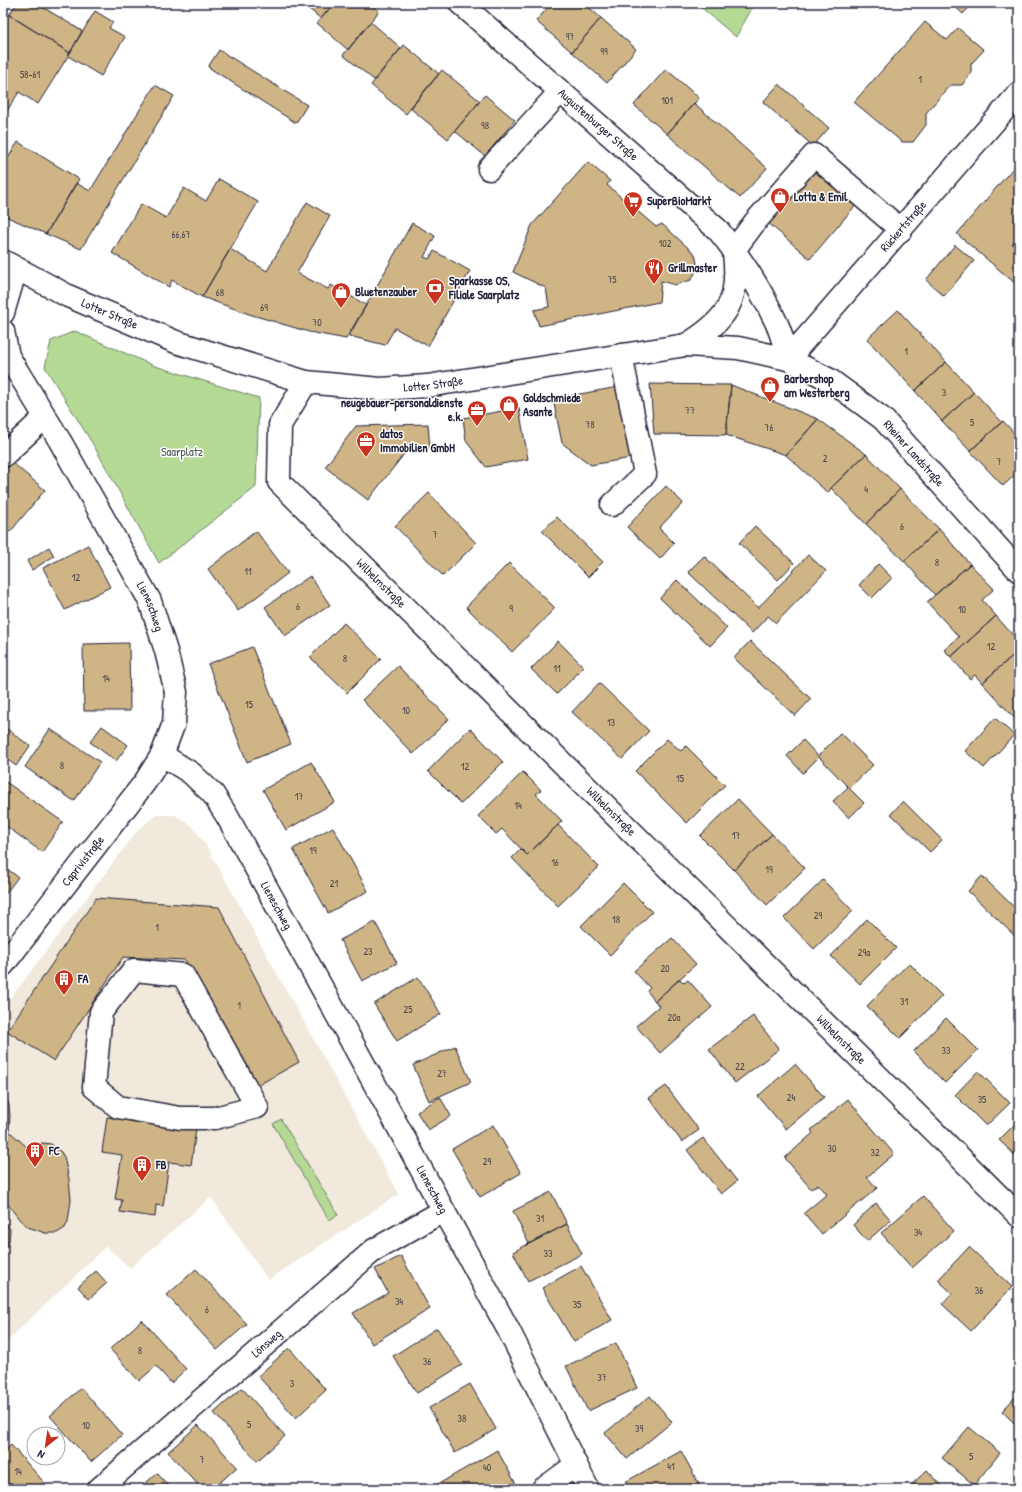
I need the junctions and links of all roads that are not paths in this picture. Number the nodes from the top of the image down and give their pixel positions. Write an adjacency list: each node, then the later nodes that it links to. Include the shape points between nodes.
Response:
1 (460, 3): 2 (street, Augustenburger Straße)
2 (560, 92): 4 (street); 6 (street, Augustenburger Straße, via 718,230)
3 (1019, 93): 5 (street, Rückertstraße)
4 (489, 170)
5 (901, 230): 6 (street, via 814,155); 12 (street, Rückertstraße)
6 (734, 250): 10 (street, via 735,290 729,306 705,334); 12 (street, Augustenburger Straße, via 778,325)
7 (10, 265): 8 (street); 13 (street, Lotter Straße, via 68,296 176,342)
8 (3, 313)
9 (3, 331): 14 (street, Lieneschweg, via 8,356)
10 (686, 345): 11 (street, Lotter Straße); 12 (street, Lotter Straße, via 738,348)
11 (621, 355): 13 (street, Lotter Straße, via 427,386 380,389); 16 (street, via 644,474)
12 (788, 360): 17 (street, Rheiner Landstraße, via 830,380 883,419)
13 (306, 382): 22 (street, Wilhelmstraße, via 280,425 279,482)
14 (45, 416): 15 (street); 18 (street, Lieneschweg, via 150,601 176,692 174,724)
15 (3, 456)
16 (612, 505)
17 (1019, 571)
18 (162, 755): 19 (street, Caprivistraße, via 145,782); 21 (street, Lieneschweg, via 191,773 213,794 227,816)
19 (3, 965)
20 (257, 1107): 20 (street, via 183,975 134,970 101,1012 94,1087 118,1107 180,1118 215,1118)
21 (443, 1211): 23 (street, Lieneschweg, via 508,1329); 24 (street, Lönsweg, via 374,1250)
22 (1019, 1216)
23 (576, 1465): 25 (street); 26 (street, Lieneschweg)
24 (99, 1489)
25 (543, 1489)
26 (588, 1489)

